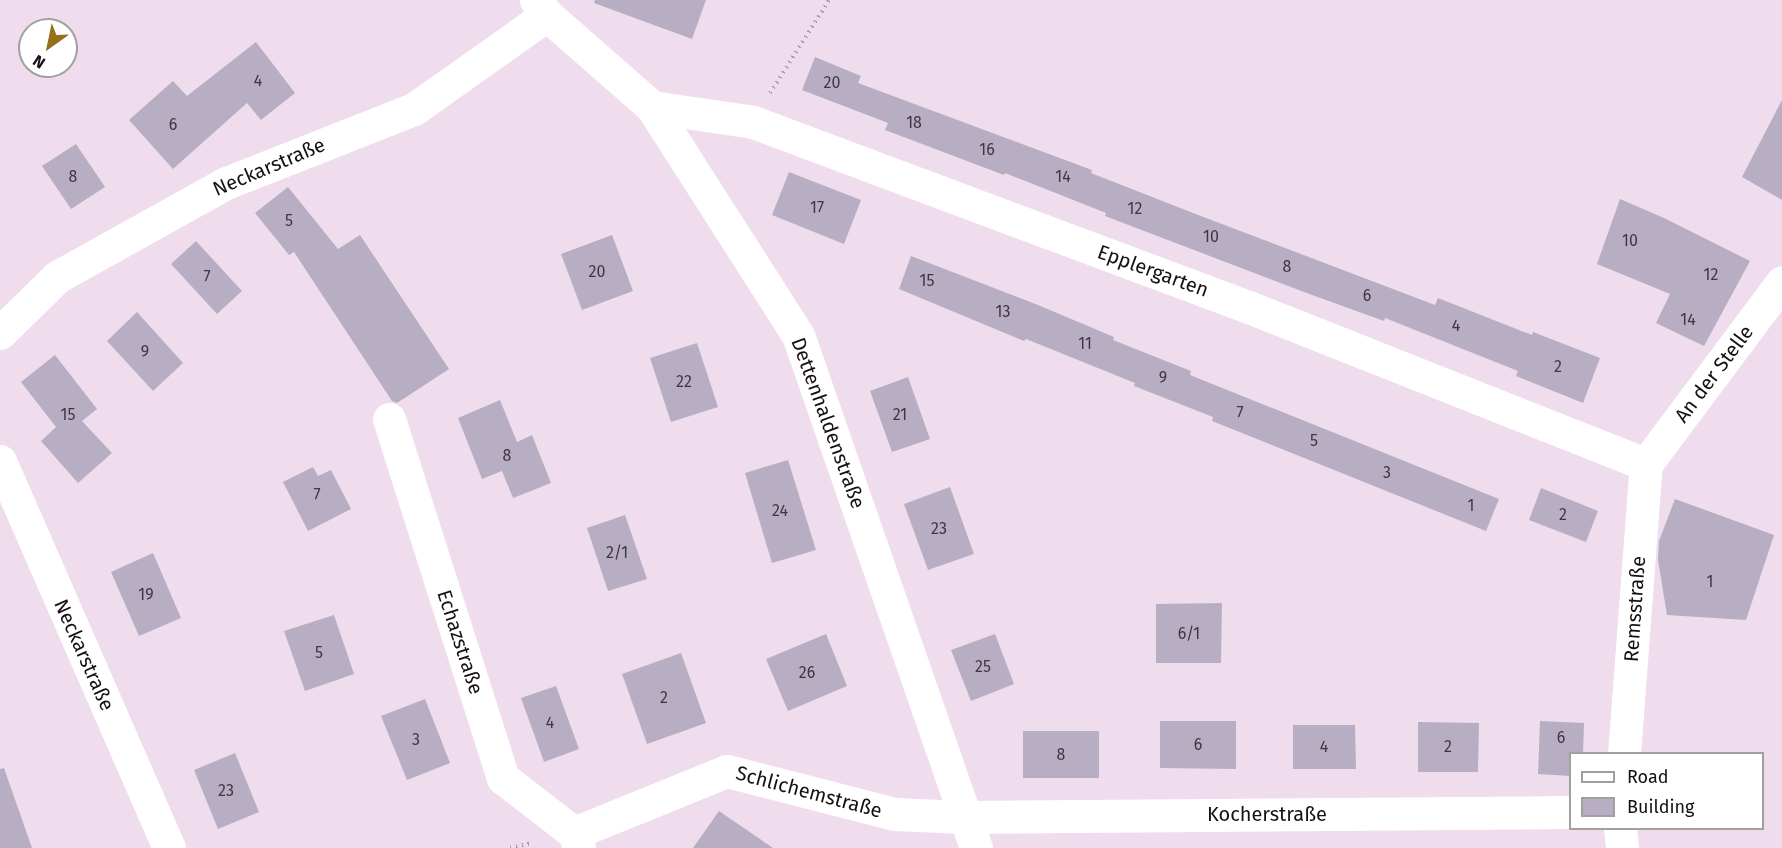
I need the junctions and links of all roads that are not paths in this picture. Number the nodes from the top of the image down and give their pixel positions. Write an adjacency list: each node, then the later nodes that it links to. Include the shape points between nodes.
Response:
1 (542, 8): 2 (street, Dettenhaldenstraße); 4 (street, Neckarstraße, via 414,108 226,183 57,277)
2 (652, 107): 7 (street, Epplergarten, via 753,122 1251,308); 10 (street, Dettenhaldenstraße, via 798,335)
3 (1782, 282): 7 (street, An der Stelle)
4 (0, 333)
5 (389, 419): 12 (street, Echazstraße, via 503,778)
6 (0, 461): 13 (street, Neckarstraße)
7 (1646, 464): 8 (street, Remsstraße)
8 (1624, 752)
9 (1569, 812): 10 (street, Kocherstraße)
10 (964, 817): 12 (street, Schlichemstraße, via 895,814 727,771); 14 (street, Dettenhaldenstraße)
11 (1620, 830): 15 (street)
12 (577, 840)
13 (168, 848)
14 (976, 848)
15 (1622, 848)

